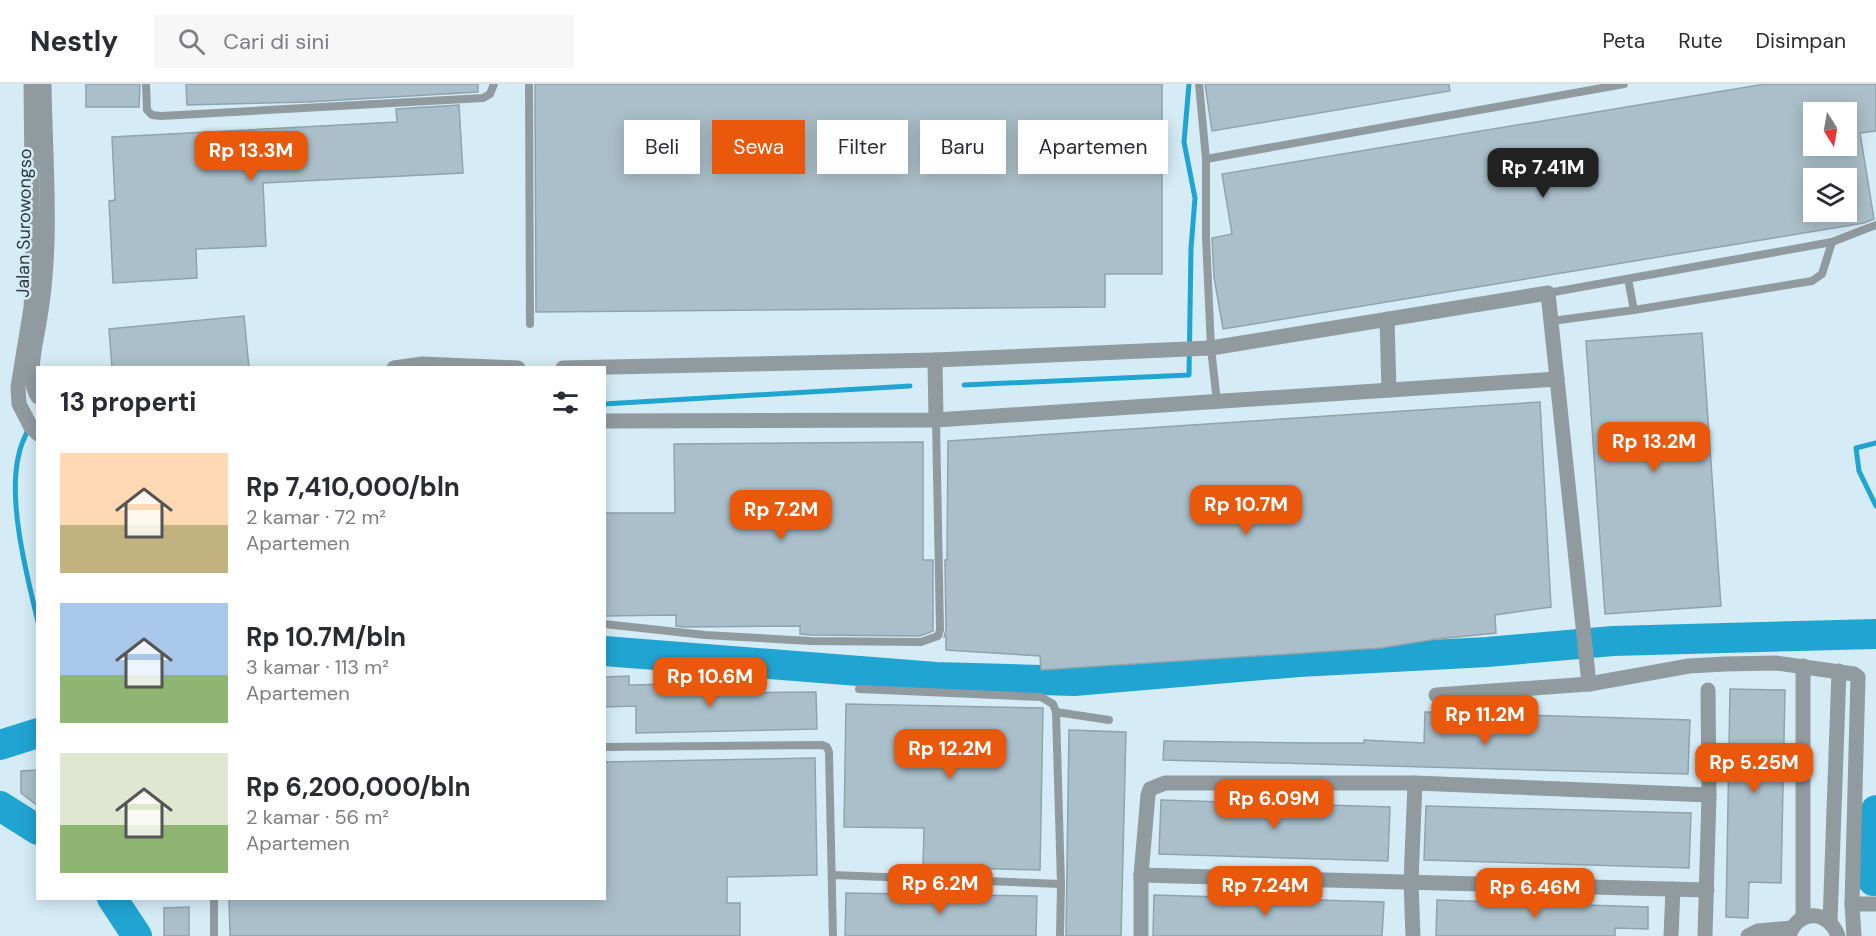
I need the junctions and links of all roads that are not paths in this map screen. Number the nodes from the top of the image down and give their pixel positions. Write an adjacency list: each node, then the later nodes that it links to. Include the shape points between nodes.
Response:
1 (31, 84): 28 (street, Jalan Surowongso, via 33,265 31,308 18,387 19,404)
2 (44, 84): 24 (street, Jalan Surowongso, via 46,269 31,374)
3 (146, 84): 4 (lane, via 147,110 161,116 483,98 490,94)
4 (494, 84)
5 (529, 84): 16 (lane)
6 (1199, 84): 8 (lane)
7 (1624, 84): 8 (lane)
8 (1206, 159): 17 (lane)
9 (1876, 225): 10 (lane)
10 (1832, 242): 11 (lane); 13 (lane, via 1822,274 1812,281)
11 (1628, 279): 12 (lane); 13 (lane)
12 (1548, 293): 14 (street); 15 (street)
13 (1634, 310): 15 (lane)
14 (1387, 319): 17 (street); 23 (street)
15 (1552, 321): 22 (street)
16 (530, 324)
17 (1205, 348): 20 (street); 25 (lane)
18 (408, 366): 19 (street)
19 (470, 366)
20 (935, 366): 21 (street); 26 (street)
21 (606, 368)
22 (1557, 379): 23 (street); 32 (street)
23 (1389, 390): 25 (street)
24 (36, 395)
25 (1216, 402): 26 (street)
26 (936, 420): 27 (street); 29 (lane, via 938,636 921,642 811,641)
27 (606, 421)
28 (34, 430)
29 (606, 624)
30 (1803, 666): 31 (street); 32 (street, via 1689,666); 51 (street)
31 (1839, 670): 48 (street, via 1858,677); 50 (street)
32 (1589, 684): 35 (street)
33 (859, 688): 36 (lane, via 1041,697 1053,704)
34 (1708, 690): 40 (street)
35 (1436, 695)
36 (1056, 712): 37 (lane); 44 (lane)
37 (1109, 720)
38 (606, 747): 41 (lane, via 827,747)
39 (1415, 783): 40 (street); 42 (street, via 1155,786 1148,795); 43 (street)
40 (1709, 795): 46 (street)
41 (833, 875): 44 (lane); 53 (lane)
42 (1141, 875): 43 (street); 55 (street)
43 (1411, 882): 45 (street); 56 (street)
44 (1061, 884): 54 (lane)
45 (1673, 890): 46 (street); 57 (street)
46 (1707, 890): 58 (street)
47 (214, 900): 52 (lane)
48 (1852, 904): 49 (street); 61 (street)
49 (1876, 904)
50 (1830, 922): 51 (street, via 1817,916); 60 (street)
51 (1795, 927): 59 (street)
52 (214, 936)
53 (833, 936)
54 (1060, 936)
55 (1141, 936)
56 (1413, 936)
57 (1671, 936)
58 (1705, 936)
59 (1748, 936)
60 (1838, 936)
61 (1854, 936)

